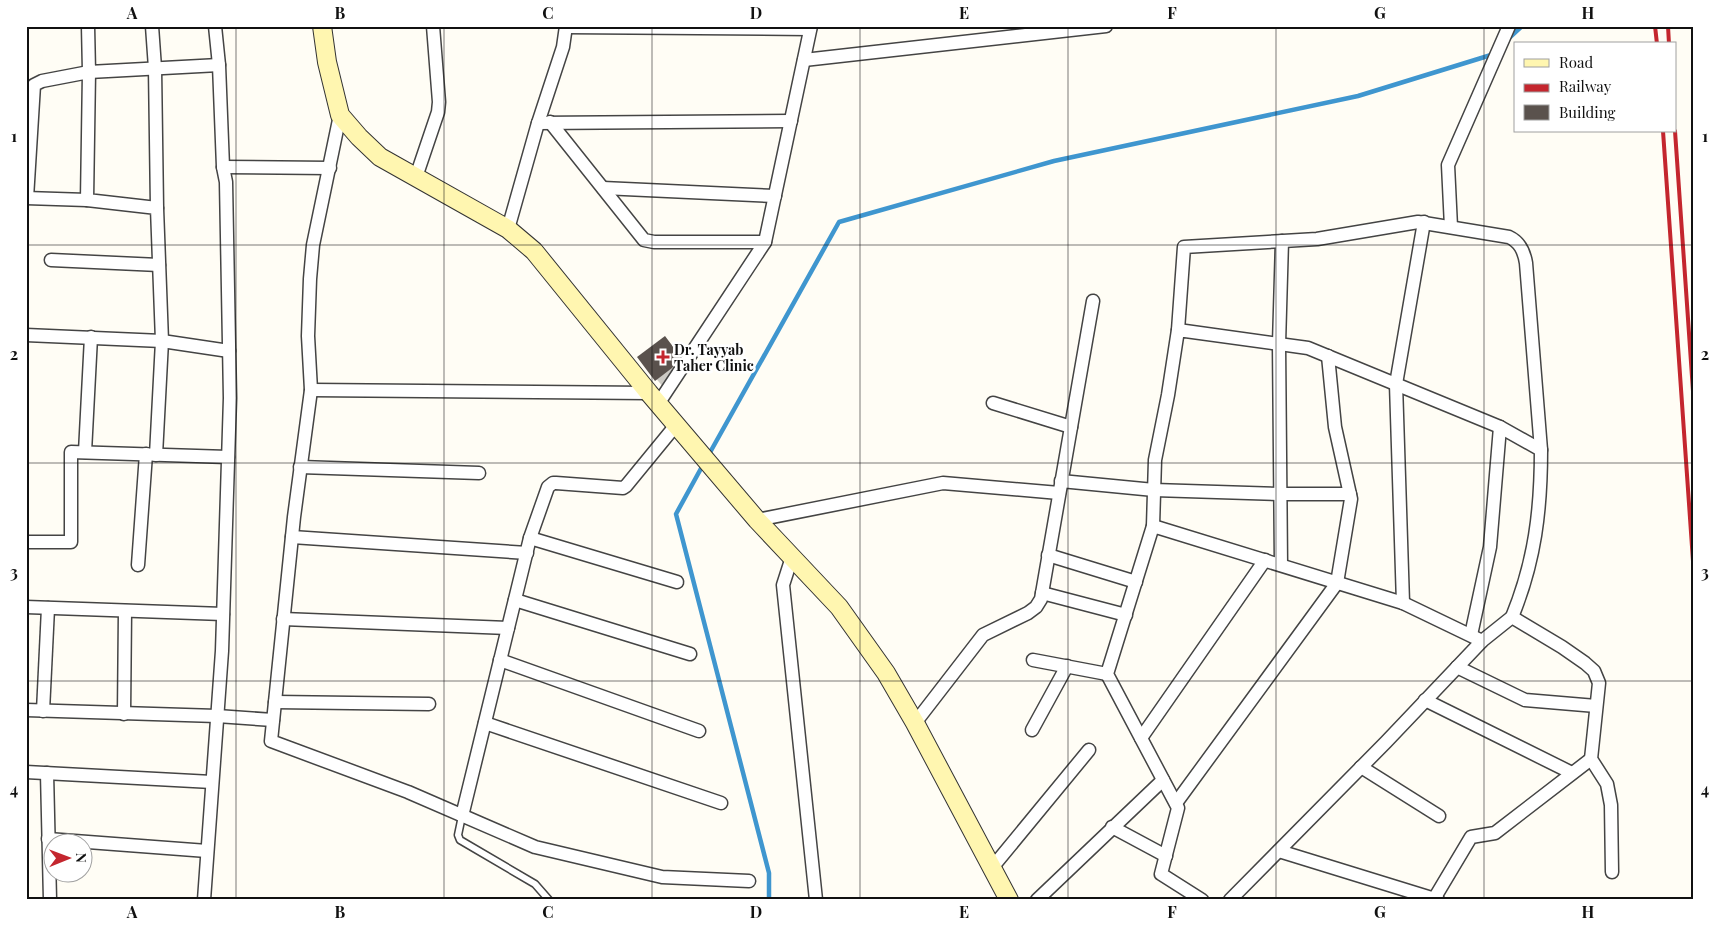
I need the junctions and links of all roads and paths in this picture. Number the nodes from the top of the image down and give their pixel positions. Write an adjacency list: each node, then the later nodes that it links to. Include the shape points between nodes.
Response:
1 (88, 26): 14 (street)
2 (152, 26): 13 (street)
3 (215, 26): 12 (street)
4 (322, 26): 15 (street)
5 (433, 26): 20 (street, via 438,112)
6 (1106, 26): 10 (street)
7 (1510, 26): 27 (street, via 1448,165)
8 (566, 27): 9 (street); 17 (street, via 564,47)
9 (810, 28): 11 (street)
10 (1080, 28): 11 (street)
11 (804, 60): 16 (street)
12 (219, 65): 13 (street); 18 (street)
13 (155, 68): 14 (street); 25 (street)
14 (89, 72): 23 (street, via 42,80 34,85); 24 (street)
15 (340, 115): 19 (street); 20 (street, via 380,157)
16 (791, 121): 17 (street); 22 (street)
17 (544, 122): 21 (street); 28 (street)
18 (223, 167): 19 (street); 39 (street, via 226,182)
19 (330, 168): 42 (street, via 313,245 308,336)
20 (416, 177): 28 (street)
21 (603, 188): 22 (street); 30 (street, via 644,240 649,242)
22 (775, 196): 30 (street)
23 (27, 198): 24 (street)
24 (87, 200): 25 (street)
25 (157, 208): 32 (street)
26 (1424, 222): 27 (street); 29 (street, via 1317,239); 41 (street)
27 (1451, 227): 48 (street, via 1509,236 1524,254)
28 (508, 229): 43 (street, via 534,251)
29 (1282, 241): 34 (street, via 1184,247); 38 (street)
30 (765, 242): 43 (street)
31 (51, 260): 32 (street)
32 (159, 265): 37 (street)
33 (1093, 302): 46 (street)
34 (1178, 330): 38 (street); 55 (street, via 1155,460)
35 (26, 335): 36 (street)
36 (91, 337): 37 (street); 49 (street)
37 (162, 341): 39 (street); 50 (street)
38 (1279, 344): 40 (street, via 1308,348); 56 (street)
39 (229, 350): 51 (street)
40 (1328, 356): 41 (street); 57 (street, via 1335,427)
41 (1396, 384): 47 (street); 74 (street)
42 (310, 390): 43 (street); 52 (street)
43 (653, 399): 45 (street)
44 (993, 403): 46 (street)
45 (676, 425): 58 (street); 61 (street, via 623,488 550,484)
46 (1071, 427): 54 (street)
47 (1500, 427): 48 (street); 83 (street, via 1490,547)
48 (1541, 450): 80 (street, via 1538,523 1521,594)
49 (85, 452): 50 (street); 62 (street, via 71,452 71,542)
50 (151, 455): 51 (street); 67 (street)
51 (228, 457): 78 (street)
52 (300, 468): 53 (street); 60 (street)
53 (479, 473)
54 (1060, 487): 55 (street); 58 (street, via 943,483); 64 (street)
55 (1154, 490): 56 (street); 59 (street)
56 (1280, 494): 57 (street); 68 (street)
57 (1350, 494): 71 (street)
58 (756, 520): 65 (street)
59 (1153, 526): 66 (street); 70 (street)
60 (292, 537): 63 (street); 81 (street)
61 (530, 538): 63 (street); 69 (street)
62 (26, 542)
63 (527, 553): 73 (street)
64 (1048, 555): 70 (street); 72 (street)
65 (792, 557): 100 (street, via 864,639); 130 (street, via 783,585)
66 (1265, 560): 68 (street); 103 (street)
67 (138, 565)
68 (1281, 566): 71 (street)
69 (677, 582)
70 (1136, 582): 79 (street)
71 (1337, 583): 74 (street); 113 (street)
72 (1042, 593): 79 (street); 100 (street, via 1036,607 1028,613 984,635)
73 (515, 600): 82 (street); 84 (street)
74 (1403, 603): 83 (street)
75 (26, 607): 76 (street)
76 (48, 608): 77 (street); 95 (street)
77 (125, 610): 78 (street); 96 (street)
78 (223, 614): 97 (street)
79 (1126, 615): 89 (street)
80 (1512, 617): 83 (street); 93 (street, via 1594,671 1599,683)
81 (283, 619): 82 (street); 91 (street)
82 (508, 628): 85 (street)
83 (1476, 638): 88 (street)
84 (690, 654)
85 (500, 660): 99 (street); 102 (street)
86 (1033, 660): 87 (street)
87 (1067, 666): 89 (street); 101 (street)
88 (1457, 667): 90 (street); 93 (street, via 1525,700)
89 (1108, 674): 103 (street)
90 (1425, 700): 106 (street); 109 (street)
91 (275, 702): 92 (street); 98 (street)
92 (429, 704)
93 (1596, 706): 105 (street)
94 (26, 710): 95 (street)
95 (43, 711): 96 (street)
96 (124, 714): 97 (street)
97 (217, 716): 98 (street); 111 (street)
98 (273, 720): 114 (street, via 271,741 408,792)
99 (484, 723): 112 (street); 114 (street)
100 (915, 723): 122 (street)
101 (1032, 730)
102 (699, 731)
103 (1141, 738): 110 (street)
104 (1090, 750): 122 (street)
105 (1591, 759): 109 (street); 123 (street, via 1607,784 1612,805)
106 (1361, 767): 115 (street); 120 (street)
107 (26, 772): 108 (street)
108 (47, 773): 111 (street); 117 (street)
109 (1572, 773): 126 (street, via 1496,833 1471,837)
110 (1163, 780): 113 (street); 116 (street)
111 (212, 782): 119 (street)
112 (721, 803)
113 (1176, 803): 121 (street, via 1178,808)
114 (462, 816): 124 (street, via 535,847 662,877); 129 (lane, via 460,840 535,884)
115 (1439, 816)
116 (1112, 827): 121 (street); 132 (street)
117 (48, 834)
118 (92, 842): 119 (street)
119 (207, 851): 128 (street)
120 (1279, 851): 126 (street); 134 (street)
121 (1166, 856): 133 (street, via 1161,874)
122 (991, 869): 131 (street)
123 (1612, 872)
124 (749, 881)
125 (49, 884): 127 (street)
126 (1436, 899)
127 (50, 900)
128 (204, 900)
129 (549, 900)
130 (816, 900)
131 (1008, 900)
132 (1037, 900)
133 (1202, 900)
134 (1230, 900)

